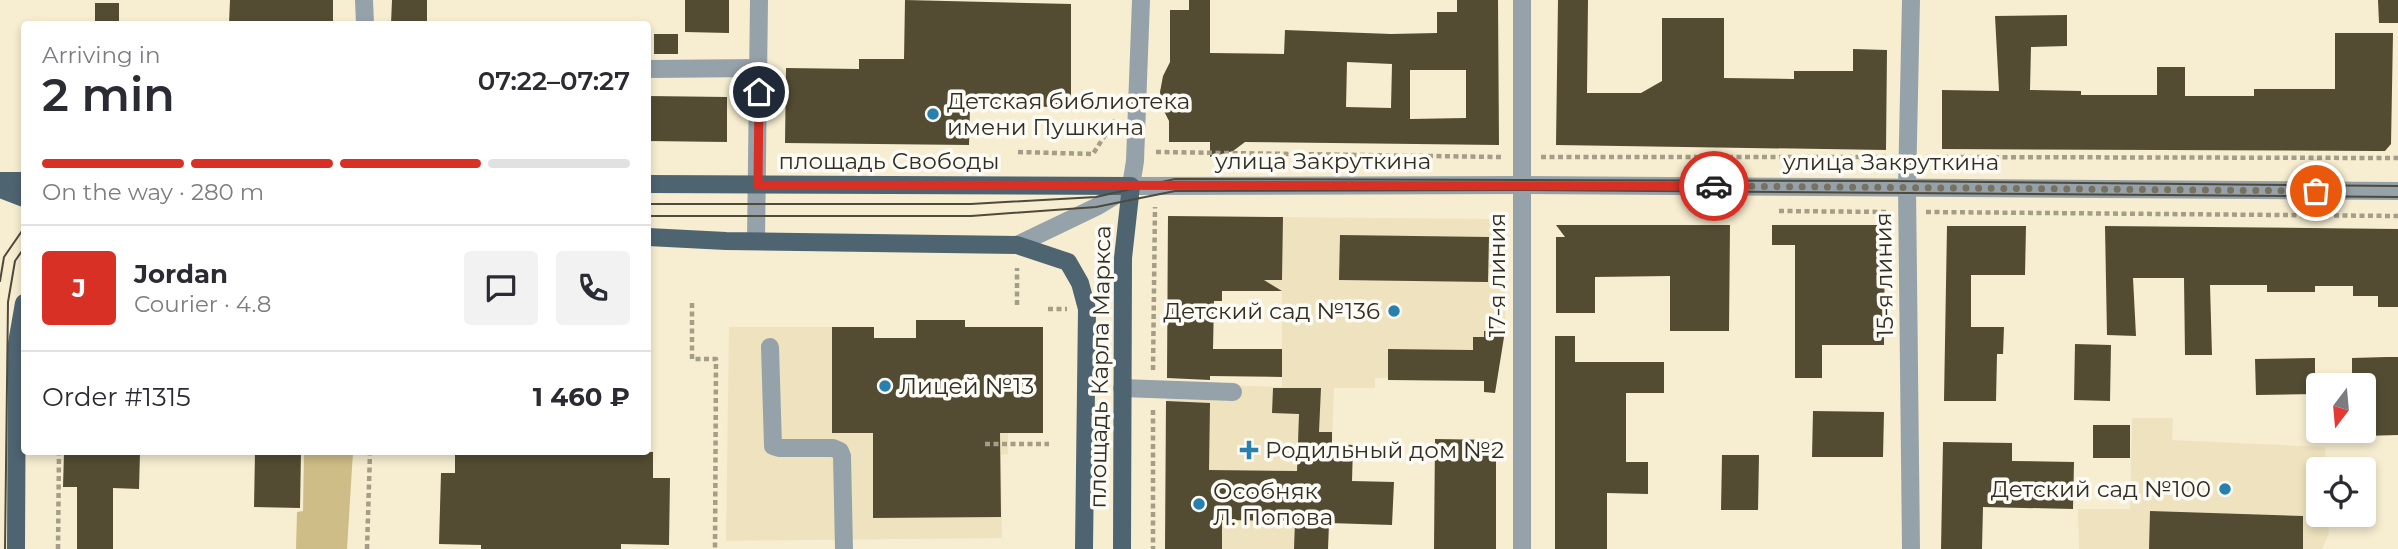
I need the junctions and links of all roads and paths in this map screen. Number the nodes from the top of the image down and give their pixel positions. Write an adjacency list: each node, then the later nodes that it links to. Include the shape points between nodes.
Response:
1 (364, 0): 6 (street)
2 (759, 0): 7 (street)
3 (1141, 0): 9 (street)
4 (1521, 0): 12 (street, 17-я линия)
5 (1911, 0): 13 (street, 15-я линия)
6 (365, 21)
7 (760, 68): 8 (street); 18 (street)
8 (651, 69)
9 (1137, 112): 10 (path, via 1119,113 1093,153); 20 (street)
10 (1018, 152)
11 (1155, 152): 12 (path)
12 (1521, 157): 13 (path); 19 (street, 17-я линия)
13 (1909, 157): 14 (path); 21 (street, 15-я линия)
14 (2398, 158)
15 (0, 181): 16 (main road)
16 (21, 181)
17 (651, 184): 18 (main road, площадь Свободы)
18 (758, 185): 20 (main road, площадь Свободы); 31 (street)
19 (1521, 185): 20 (street, улица Закруткина); 21 (street, улица Закруткина); 53 (street, 17-я линия)
20 (1131, 186): 32 (street); 40 (main road, площадь Карла Маркса, via 1123,258)
21 (1907, 187): 23 (street, улица Закруткина); 28 (street, 15-я линия)
22 (0, 189): 24 (main road)
23 (2398, 191)
24 (21, 197)
25 (1155, 207): 26 (path)
26 (1168, 207)
27 (1771, 211): 28 (path)
28 (1908, 212): 29 (path); 54 (street, 15-я линия)
29 (2398, 216)
30 (651, 237): 31 (main road)
31 (756, 241): 32 (main road)
32 (1017, 245): 51 (main road, площадь Карла Маркса, via 1068,262 1087,309)
33 (1017, 268): 35 (path)
34 (692, 303): 49 (path, via 692,359 716,359)
35 (1017, 305)
36 (1048, 309): 37 (path)
37 (1071, 309)
38 (21, 320): 46 (main road, via 17,342)
39 (770, 347): 50 (street, via 773,446 840,451)
40 (1122, 388): 41 (street); 52 (main road, площадь Карла Маркса)
41 (1233, 392)
42 (985, 444): 43 (path)
43 (1049, 444)
44 (59, 455): 47 (path)
45 (370, 455): 48 (path)
46 (16, 549)
47 (58, 549)
48 (368, 549)
49 (715, 549)
50 (844, 549)
51 (1084, 549)
52 (1122, 549)
53 (1522, 549)
54 (1911, 549)

